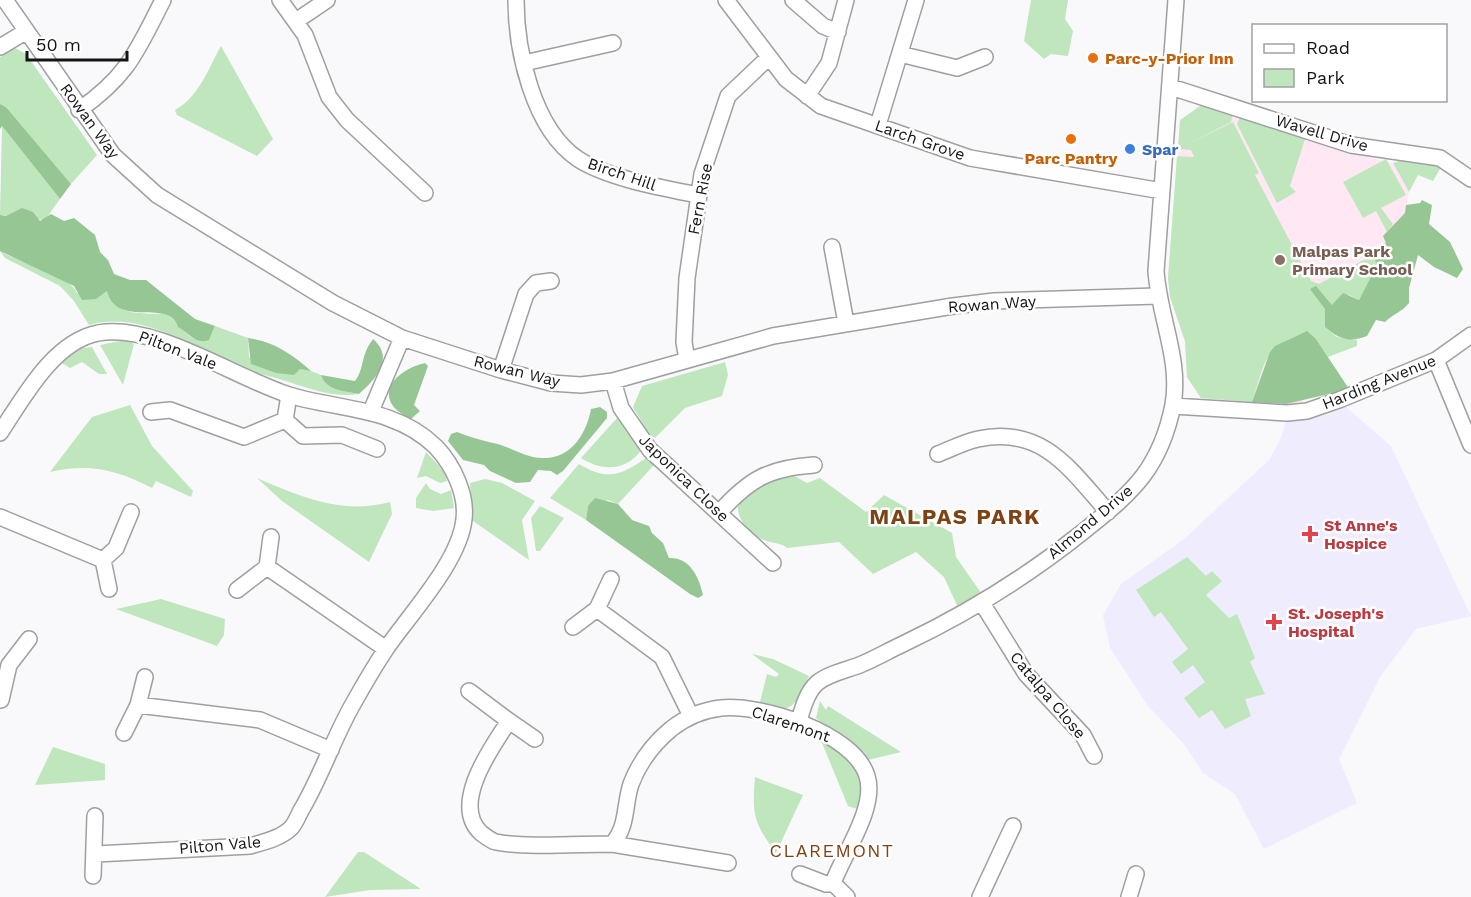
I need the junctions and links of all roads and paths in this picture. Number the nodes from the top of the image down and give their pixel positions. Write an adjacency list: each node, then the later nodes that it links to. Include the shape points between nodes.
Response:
1 (5, 0): 12 (street, Rowan Way)
2 (162, 0): 22 (street, via 124,70 107,91)
3 (280, 0): 11 (street)
4 (327, 0): 11 (street)
5 (516, 0): 19 (street, Birch Hill)
6 (726, 0): 18 (street, Larch Grove)
7 (793, 0): 13 (street, via 823,26)
8 (846, 0): 13 (street)
9 (916, 0): 16 (street)
10 (1176, 3): 20 (street, Almond Drive)
11 (296, 21): 26 (street, via 329,97 347,120)
12 (26, 32): 15 (street); 22 (street, Rowan Way)
13 (837, 32): 21 (street, via 829,63)
14 (613, 43): 19 (street)
15 (0, 47)
16 (900, 54): 17 (street, via 957,68); 23 (street)
17 (986, 57)
18 (768, 58): 21 (street, Larch Grove); 27 (street, Fern Rise, via 728,96)
19 (524, 63): 27 (street, Birch Hill, via 531,92 555,136 578,159 650,185)
20 (1171, 87): 24 (street, Wavell Drive, via 1351,145 1440,158); 25 (street, Almond Drive)
21 (807, 96): 23 (street, Larch Grove, via 828,109)
22 (79, 110): 33 (street, Rowan Way, via 113,155 157,195 333,303)
23 (878, 125): 25 (street, Larch Grove, via 970,158)
24 (1471, 179)
25 (1162, 191): 30 (street, Almond Drive, via 1156,250)
26 (425, 193)
27 (698, 195): 34 (street, Fern Rise, via 687,278)
28 (832, 247): 31 (street)
29 (551, 281): 36 (street, via 536,283 526,294)
30 (1157, 296): 31 (street, Rowan Way, via 994,301); 39 (street, Almond Drive, via 1172,351)
31 (846, 323): 34 (street, Rowan Way, via 773,336)
32 (1471, 335): 35 (street, Harding Avenue)
33 (402, 338): 36 (street, Rowan Way); 40 (street)
34 (687, 360): 37 (street, Rowan Way)
35 (1436, 360): 39 (street, Harding Avenue, via 1307,411); 44 (street)
36 (501, 370): 37 (street, Rowan Way, via 551,383)
37 (613, 381): 50 (street, Japonica Close, via 621,408 638,436)
38 (289, 395): 40 (street, Pilton Vale); 42 (street); 43 (street, Pilton Vale, via 161,341 125,330 96,334 71,344 50,364)
39 (1173, 406): 49 (street, Almond Drive, via 1164,438 1145,474)
40 (370, 411): 63 (street, Pilton Vale, via 436,447 462,492 465,519 440,576)
41 (151, 412): 42 (street, via 170,410 244,437)
42 (285, 420): 45 (street, via 303,436 342,435)
43 (0, 433)
44 (1471, 445)
45 (377, 449)
46 (938, 454): 49 (street, via 999,436 1039,445 1059,456)
47 (814, 465): 50 (street, via 783,467 766,473 734,496)
48 (131, 512): 53 (street, via 116,548)
49 (1108, 512): 59 (street, Almond Drive)
50 (719, 513): 54 (street, Japonica Close)
51 (0, 517): 53 (street)
52 (271, 537): 55 (street)
53 (103, 560): 57 (street)
54 (773, 563)
55 (267, 567): 58 (street); 63 (street)
56 (611, 579): 60 (street)
57 (109, 589)
58 (237, 591)
59 (982, 603): 71 (street, Almond Drive, via 863,663 826,677 808,696); 75 (street, Catalpa Close, via 1026,674 1083,735)
60 (597, 609): 61 (street); 69 (street, via 662,657)
61 (573, 627)
62 (29, 639): 64 (street)
63 (386, 649): 74 (street, Pilton Vale, via 348,712)
64 (4, 663): 67 (street)
65 (145, 677): 68 (street)
66 (469, 691): 70 (street)
67 (1, 700)
68 (138, 705): 72 (street); 74 (street, via 260,720)
69 (691, 717): 71 (street, Claremont, via 722,708 744,709); 78 (street, Claremont, via 672,729 641,763 631,786 623,828)
70 (509, 721): 73 (street); 78 (street, via 485,756 472,789 469,803 475,827 495,842)
71 (798, 724): 84 (street, Claremont, via 830,735 846,746 860,760 868,777 869,799)
72 (124, 733)
73 (535, 739)
74 (331, 750): 79 (street, Pilton Vale, via 291,828 270,840 250,846)
75 (1094, 756)
76 (95, 816): 79 (street)
77 (1013, 826): 86 (street)
78 (612, 844): 80 (street)
79 (96, 854): 83 (street)
80 (728, 863)
81 (801, 874): 84 (street)
82 (1136, 874): 87 (street)
83 (93, 876)
84 (833, 883): 85 (street)
85 (847, 897)
86 (980, 897)
87 (1129, 897)

